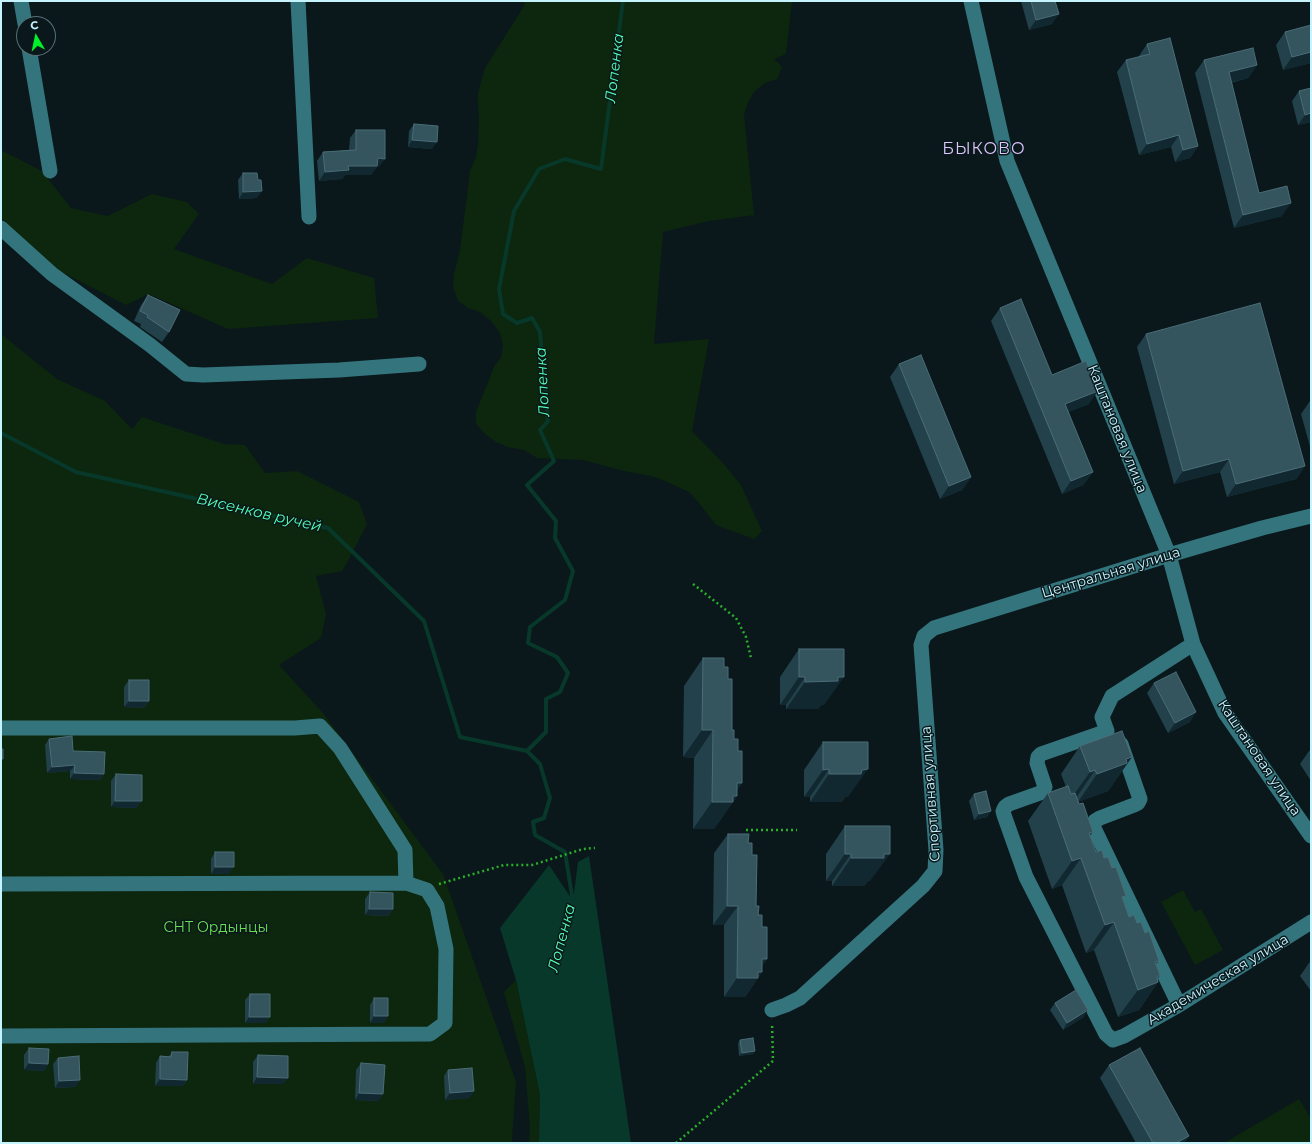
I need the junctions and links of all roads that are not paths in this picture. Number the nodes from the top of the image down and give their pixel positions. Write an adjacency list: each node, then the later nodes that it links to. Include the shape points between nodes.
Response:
1 (21, 1): 4 (street)
2 (298, 1): 7 (street)
3 (971, 1): 11 (street, Каштановая улица, via 1007,161)
4 (24, 16)
5 (30, 56): 6 (street)
6 (50, 171)
7 (309, 217)
8 (1, 228): 9 (street, via 52,274 186,374 339,370)
9 (419, 364)
10 (1311, 516): 11 (street, Центральная улица)
11 (1169, 554): 12 (street, Каштановая улица); 13 (street, Центральная улица, via 934,628 924,636)
12 (1193, 644): 15 (street, via 1112,696 1102,717); 16 (street, Каштановая улица, via 1225,713)
13 (921, 645): 21 (street, Спортивная улица, via 936,850 935,870 923,886 800,998)
14 (1, 728): 17 (street, via 320,726 340,748 405,850)
15 (1107, 731): 20 (street, via 1111,730 1118,736 1140,799 1134,805 1100,818 1093,826); 20 (street, Академическая улица, via 1041,754 1037,763 1045,787 1043,791 1009,804 1005,807 1004,815 1026,877 1106,1034 1113,1040 1124,1036)
16 (1311, 836)
17 (406, 883): 18 (street); 22 (street, via 427,890 434,901 446,949 445,1023 430,1034)
18 (1, 884)
19 (1311, 922): 20 (street, Академическая улица)
20 (1179, 1005)
21 (772, 1010)
22 (1, 1036)

